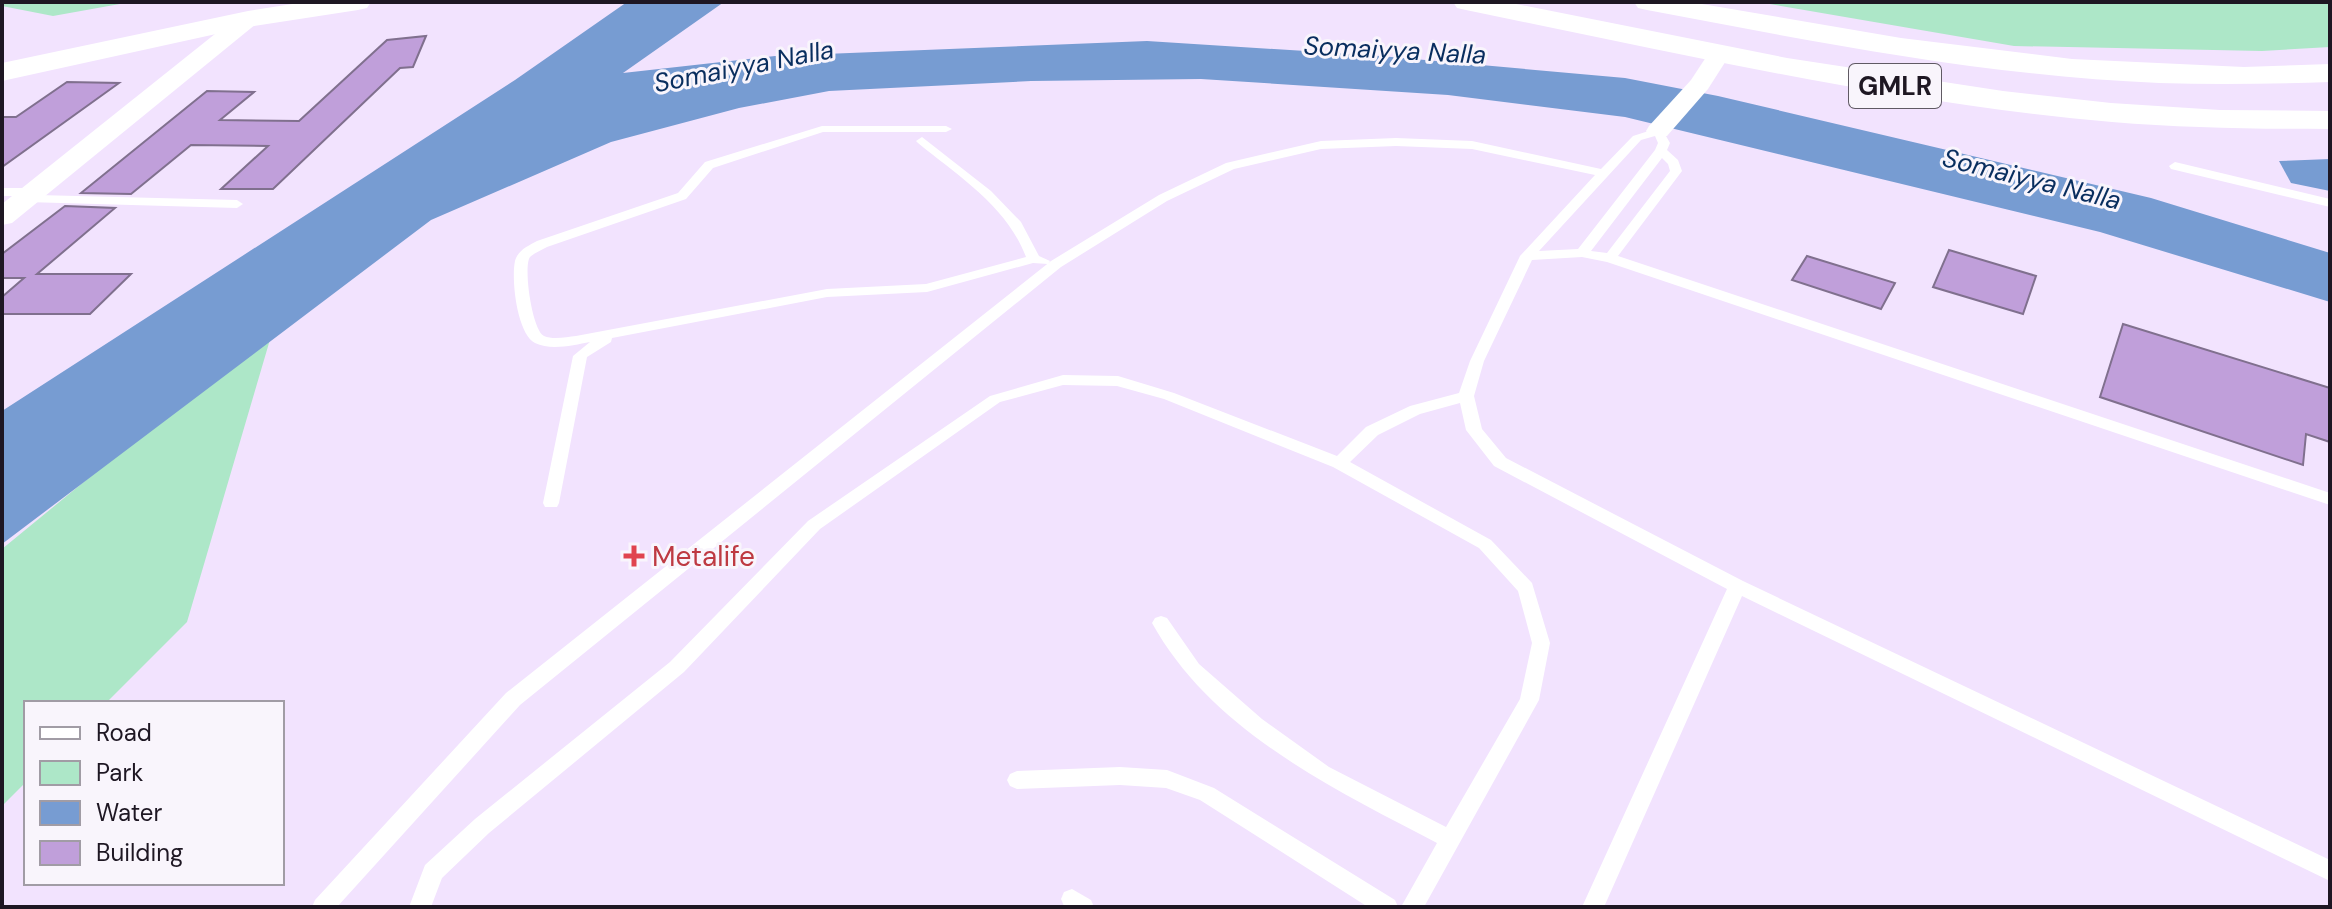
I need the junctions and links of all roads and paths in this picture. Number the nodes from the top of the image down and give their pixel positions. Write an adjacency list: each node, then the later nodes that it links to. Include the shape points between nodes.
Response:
1 (205, 2): 7 (highway)
2 (358, 2): 6 (highway)
3 (1466, 2): 8 (highway, GMLR)
4 (1573, 2): 5 (highway)
5 (1653, 10): 10 (highway, GMLR, via 2034,65 2243,76); 11 (highway, via 1827,52 2043,82 2203,92)
6 (248, 19): 9 (highway); 19 (street)
7 (2, 46)
8 (1720, 53): 12 (highway, GMLR, via 1903,87 2058,108); 14 (street)
9 (2, 72)
10 (2330, 73)
11 (2330, 92)
12 (2330, 120)
13 (946, 129): 28 (lane, via 812,132 709,165 682,196 525,254 521,263 527,328 537,338 556,342)
14 (1660, 136): 17 (lane, via 1637,138); 23 (lane); 25 (lane, via 1676,171)
15 (922, 141): 26 (lane, via 999,205 1030,244)
16 (2175, 166): 20 (lane)
17 (1606, 174): 24 (lane); 27 (lane, via 1472,145 1321,145 1230,166 1163,198)
18 (2, 192): 19 (lane)
19 (30, 195): 21 (lane); 22 (street)
20 (2330, 203)
21 (237, 204)
22 (2, 217)
23 (1582, 253): 24 (lane); 25 (lane)
24 (1527, 256): 29 (lane)
25 (1610, 258): 31 (lane)
26 (1033, 259): 27 (lane); 28 (lane, via 927,288 827,293)
27 (1056, 264): 38 (lane, via 513,699)
28 (626, 331): 32 (lane, via 580,356)
29 (1466, 396): 30 (lane, via 1415,410 1372,431); 33 (lane, via 1474,430 1500,462)
30 (1339, 463): 36 (lane, via 1485,544 1526,588 1541,643 1529,700); 39 (lane, via 1118,381 1063,380 995,399 814,525 677,667 433,872)
31 (2330, 499)
32 (551, 503)
33 (1737, 586): 37 (lane); 42 (lane)
34 (1161, 623): 36 (lane, via 1192,669 1255,725 1322,773)
35 (1017, 780): 40 (lane, via 1167,779 1207,794)
36 (1450, 839): 41 (lane)
37 (2330, 871)
38 (323, 907)
39 (420, 907)
40 (1387, 907)
41 (1412, 907)
42 (1593, 907)

